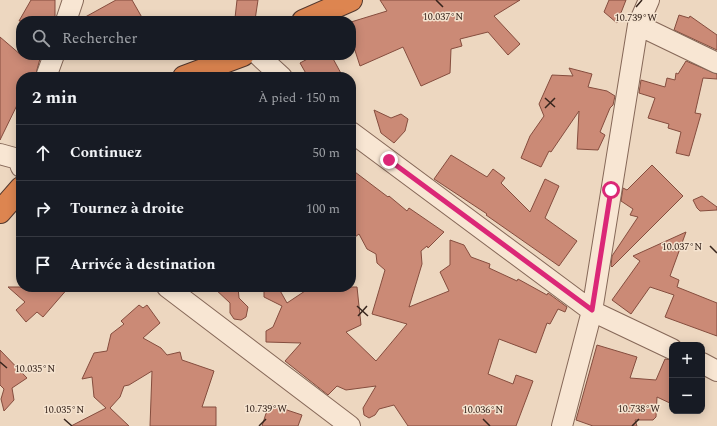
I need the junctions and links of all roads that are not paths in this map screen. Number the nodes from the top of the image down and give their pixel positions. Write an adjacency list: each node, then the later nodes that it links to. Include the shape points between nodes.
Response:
1 (73, 0): 4 (street)
2 (350, 0): 5 (highway)
3 (649, 0): 6 (street)
4 (68, 16)
5 (314, 16)
6 (638, 25): 10 (street); 18 (street)
7 (52, 60): 11 (street)
8 (230, 60): 12 (highway)
9 (263, 60): 13 (street)
10 (717, 63)
11 (48, 72)
12 (197, 72)
13 (277, 72)
14 (356, 136): 18 (street)
15 (16, 194): 16 (highway)
16 (0, 212)
17 (174, 292): 22 (street)
18 (592, 310): 19 (street); 23 (street)
19 (669, 348)
20 (705, 364): 21 (street)
21 (717, 370)
22 (350, 426)
23 (562, 426)

